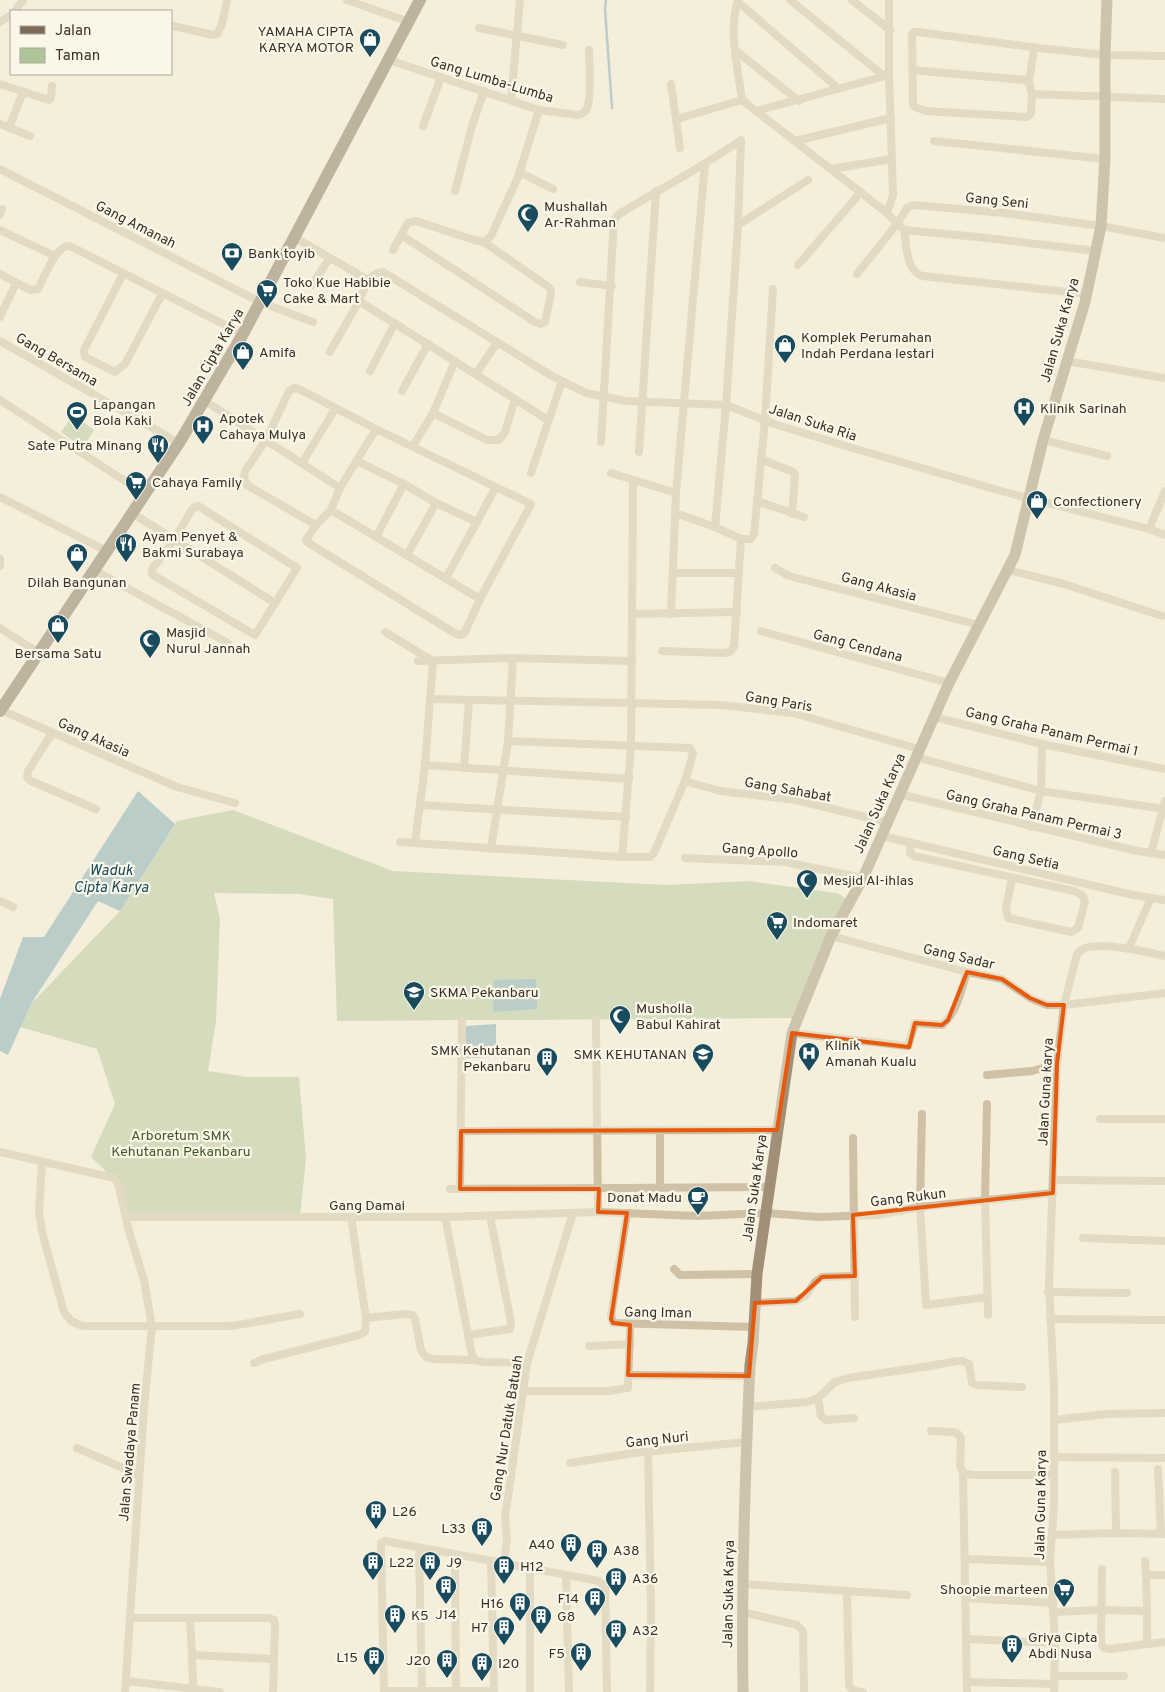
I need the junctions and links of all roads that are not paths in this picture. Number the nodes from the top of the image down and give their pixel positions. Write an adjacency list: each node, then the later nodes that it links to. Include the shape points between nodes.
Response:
1 (227, 0): 11 (street, via 217,34)
2 (347, 0): 10 (street)
3 (420, 0): 10 (main road, Jalan Cipta Karya)
4 (520, 0): 14 (street)
5 (790, 0): 23 (street)
6 (852, 0): 13 (street)
7 (889, 0): 13 (street)
8 (1107, 0): 19 (main road, Jalan Suka Karya)
9 (738, 1): 18 (street, via 734,11); 29 (street)
10 (409, 22): 21 (main road, Jalan Cipta Karya)
11 (173, 26)
12 (479, 28): 14 (street)
13 (890, 30): 23 (street)
14 (517, 35): 15 (street); 35 (street)
15 (563, 44)
16 (1034, 48): 19 (street); 22 (street, via 915,32 912,35); 25 (street)
17 (589, 50): 38 (street, Gang Lumba-Lumba, via 589,100 583,113)
18 (735, 50): 36 (street); 37 (street)
19 (1105, 55): 20 (street); 33 (main road, Jalan Suka Karya)
20 (1165, 56)
21 (389, 60): 24 (street, Gang Lumba-Lumba); 67 (main road, Jalan Cipta Karya)
22 (912, 70): 25 (street); 32 (street, via 914,106 926,111 1026,117 1031,113)
23 (886, 76): 29 (street); 41 (street)
24 (441, 77): 30 (street, Gang Lumba-Lumba); 43 (street)
25 (1029, 82): 32 (street)
26 (0, 84): 31 (street)
27 (671, 84): 40 (street)
28 (52, 86): 31 (street, via 49,100)
29 (839, 88): 37 (street)
30 (484, 91): 35 (street, Gang Lumba-Lumba); 57 (street)
31 (22, 92): 44 (street)
32 (1032, 94): 33 (street)
33 (1105, 96): 34 (street); 50 (main road, Jalan Suka Karya)
34 (1165, 99)
35 (511, 100): 38 (street, Gang Lumba-Lumba)
36 (742, 100): 39 (street); 40 (street)
37 (799, 101): 39 (street)
38 (539, 110): 54 (street)
39 (756, 112): 46 (street)
40 (677, 118): 48 (street)
41 (891, 118): 46 (street); 49 (street)
42 (0, 124): 44 (street)
43 (423, 126)
44 (10, 128): 45 (street)
45 (30, 136)
46 (795, 141): 53 (street)
47 (934, 141): 50 (street)
48 (680, 148)
49 (892, 159): 53 (street); 60 (street, via 893,194)
50 (1105, 159): 63 (main road, Jalan Suka Karya)
51 (705, 163): 58 (street); 62 (street, via 741,140); 108 (street)
52 (0, 169): 87 (street, Gang Amanah)
53 (831, 169): 59 (street)
54 (519, 172): 56 (street); 69 (street, via 491,236)
55 (808, 180): 62 (street)
56 (553, 189)
57 (455, 190)
58 (656, 191): 82 (street, via 614,220); 106 (street)
59 (861, 192): 60 (street); 74 (street)
60 (886, 212): 61 (street)
61 (897, 224): 63 (street, Gang Seni, via 907,208 916,205); 65 (street); 77 (street, Gang Seni)
62 (738, 225): 109 (street)
63 (1101, 226): 68 (street, Gang Seni); 71 (main road, Jalan Suka Karya)
64 (0, 230): 72 (street)
65 (904, 230): 71 (street); 85 (street, via 910,268 922,276)
66 (401, 235): 69 (street, via 408,223 416,221); 69 (street, via 535,322 545,322 550,288); 70 (street)
67 (294, 237): 73 (street); 87 (main road, Jalan Cipta Karya)
68 (1165, 238)
69 (484, 242)
70 (393, 250)
71 (1096, 251): 85 (main road, Jalan Suka Karya)
72 (55, 256): 76 (street, via 62,247 70,246); 80 (street, via 38,289 30,290)
73 (329, 259): 78 (street); 81 (street)
74 (798, 265)
75 (0, 274): 80 (street)
76 (123, 274): 84 (street); 84 (street, via 84,350 85,357 90,360 115,372 120,369)
77 (857, 274)
78 (368, 280): 86 (street); 101 (street, via 377,272 383,272)
79 (580, 282): 82 (street)
80 (16, 283): 88 (street)
81 (312, 285)
82 (612, 286): 103 (street)
83 (773, 289): 113 (street)
84 (162, 294): 91 (street)
85 (1086, 294): 97 (main road, Jalan Suka Karya)
86 (358, 301): 90 (street); 95 (street)
87 (260, 302): 89 (street, Gang Amanah); 91 (main road, Jalan Cipta Karya)
88 (0, 317)
89 (313, 322)
90 (395, 323): 93 (street); 98 (street)
91 (243, 334): 107 (main road, Jalan Cipta Karya)
92 (0, 341): 118 (street, Gang Bersama)
93 (428, 344): 96 (street); 102 (street)
94 (494, 347): 99 (street)
95 (330, 352)
96 (455, 361): 99 (street); 111 (street)
97 (1067, 361): 100 (street); 116 (main road, Jalan Suka Karya)
98 (370, 371)
99 (476, 374): 104 (street)
100 (1165, 378)
101 (562, 381): 103 (street, Jalan Suka Ria, via 586,393); 112 (street)
102 (402, 391)
103 (604, 396): 106 (street, Jalan Suka Ria); 117 (street)
104 (515, 399): 111 (street, via 505,432 499,440 487,440); 112 (street)
105 (0, 400): 133 (street)
106 (643, 400): 108 (street, Jalan Suka Ria); 120 (street)
107 (205, 401): 115 (street); 118 (main road, Jalan Cipta Karya)
108 (684, 403): 109 (street, Jalan Suka Ria); 132 (street)
109 (726, 404): 113 (street, Jalan Suka Ria); 145 (street)
110 (335, 409): 114 (street); 115 (street, via 294,388); 124 (street)
111 (433, 413): 119 (street)
112 (548, 420): 125 (street)
113 (766, 420): 122 (street); 135 (street, Jalan Suka Ria, via 838,444)
114 (376, 429): 119 (street); 123 (street)
115 (266, 440): 124 (street); 144 (street, via 245,471 248,485)
116 (1043, 440): 121 (street); 135 (main road, Jalan Suka Karya)
117 (601, 442)
118 (179, 443): 133 (main road, Jalan Cipta Karya)
119 (413, 446): 129 (street)
120 (639, 452)
121 (1107, 456)
122 (761, 459): 136 (street); 141 (street, via 795,475)
123 (356, 461): 128 (street); 130 (street)
124 (302, 463): 130 (street)
125 (530, 473)
126 (611, 473): 127 (street)
127 (633, 480): 132 (street); 164 (street)
128 (404, 484): 137 (street); 148 (street)
129 (496, 487): 143 (street); 161 (street, via 530,504)
130 (340, 488): 138 (street)
131 (1165, 491): 146 (street)
132 (676, 493): 140 (street)
133 (145, 494): 139 (main road, Jalan Cipta Karya)
134 (0, 497): 151 (street)
135 (1028, 497): 146 (street, Jalan Suka Ria); 157 (main road, Jalan Suka Karya, via 1015,555)
136 (757, 502): 141 (street); 149 (street, via 754,536)
137 (436, 503): 143 (street); 152 (street)
138 (331, 510): 144 (street); 148 (street)
139 (132, 514): 150 (street); 151 (main road, Jalan Cipta Karya)
140 (675, 514): 145 (street); 158 (street)
141 (792, 514): 142 (street)
142 (804, 517)
143 (477, 522): 160 (street)
144 (316, 525): 161 (street, via 307,542 456,634 465,632)
145 (715, 527): 149 (street)
146 (1149, 529): 147 (street, Jalan Suka Ria)
147 (1165, 535)
148 (376, 536): 152 (street)
149 (740, 539): 159 (street)
150 (174, 540): 162 (street); 162 (street, via 152,569 153,575 254,635); 162 (street, via 193,508 198,506 261,545 297,568)
151 (107, 552): 156 (main road, Jalan Cipta Karya)
152 (407, 555): 160 (street)
153 (0, 559): 154 (street)
154 (0, 566)
155 (775, 568): 167 (street, Gang Akasia, via 788,576)
156 (94, 570): 171 (street); 173 (main road, Jalan Cipta Karya)
157 (1008, 570): 166 (street, via 1064,584); 167 (main road, Jalan Suka Karya)
158 (674, 573): 159 (street); 165 (street)
159 (738, 574): 163 (street)
160 (446, 578): 161 (street)
161 (480, 599)
162 (275, 603)
163 (737, 612): 165 (street); 172 (street, via 734,647 730,652)
164 (632, 614): 165 (street); 177 (street)
165 (671, 614)
166 (1162, 616)
167 (979, 625): 178 (main road, Jalan Suka Karya)
168 (0, 628): 173 (street)
169 (761, 631): 178 (street, Gang Cendana)
170 (385, 632): 176 (street)
171 (228, 643)
172 (662, 652)
173 (39, 653): 183 (main road, Jalan Cipta Karya)
174 (513, 658): 176 (street); 177 (street); 181 (street)
175 (418, 661): 176 (street)
176 (433, 661): 179 (street)
177 (632, 661): 182 (street)
178 (949, 682): 184 (main road, Jalan Suka Karya)
179 (431, 699): 180 (street, Gang Paris); 190 (street)
180 (469, 700): 181 (street, Gang Paris); 191 (street)
181 (510, 700): 182 (street, Gang Paris); 186 (street)
182 (631, 702): 188 (street); 189 (street, Gang Paris, via 720,705 793,713)
183 (0, 711): 185 (street, Gang Akasia)
184 (934, 716): 187 (street, Gang Graha Panam Permai 1); 189 (main road, Jalan Suka Karya)
185 (52, 733): 198 (street, Gang Akasia, via 177,788); 201 (street, via 27,777)
186 (508, 741): 188 (street); 193 (street)
187 (1042, 744): 192 (street, Gang Graha Panam Permai 1); 196 (street)
188 (631, 747): 194 (street); 195 (street, via 690,748 693,754)
189 (918, 753): 196 (street, Gang Paris); 197 (main road, Jalan Suka Karya)
190 (425, 766): 191 (street); 199 (street)
191 (464, 768): 193 (street)
192 (1165, 769)
193 (503, 771): 194 (street); 202 (street)
194 (628, 779): 203 (street)
195 (685, 781): 204 (street, Gang Sahabat, via 720,791 796,800); 213 (street, via 654,853 650,857)
196 (1041, 791): 200 (street, Gang Paris); 205 (street)
197 (899, 794): 204 (main road, Jalan Suka Karya); 205 (street, Gang Graha Panam Permai 3)
198 (234, 803)
199 (420, 805): 202 (street); 209 (street)
200 (1164, 806): 211 (street)
201 (96, 809)
202 (497, 809): 203 (street); 210 (street)
203 (626, 817): 213 (street)
204 (886, 822): 206 (main road, Jalan Suka Karya)
205 (1031, 827): 211 (street, Gang Graha Panam Permai 3)
206 (882, 836): 208 (street, Gang Setia); 215 (main road, Jalan Suka Karya)
207 (400, 842): 209 (street)
208 (910, 842): 216 (street, via 910,853 914,856); 217 (street, Gang Setia)
209 (415, 843): 210 (street)
210 (491, 849): 213 (street)
211 (1151, 853): 212 (street, Gang Graha Panam Permai 3)
212 (1165, 855)
213 (622, 857)
214 (685, 858): 215 (street, Gang Apollo, via 785,862)
215 (863, 878): 221 (main road, Jalan Suka Karya)
216 (1012, 878): 216 (street, via 1082,895 1085,901 1078,928 1071,932 1008,918 1006,908)
217 (1151, 898): 218 (street, Gang Setia); 222 (street)
218 (1165, 900)
219 (0, 901): 220 (street)
220 (14, 907)
221 (831, 936): 224 (street, Gang Sadar); 229 (main road, Jalan Suka Karya)
222 (1129, 948): 223 (street, Jalan Guna karya); 226 (street, Jalan Guna karya, via 1083,948 1077,954)
223 (1165, 956)
224 (967, 972): 226 (street, Gang Sadar, via 1002,979 1030,998); 229 (street, via 948,1020 942,1025 915,1023 908,1046)
225 (1165, 993): 226 (street, Gang Sadar)
226 (1064, 1005): 230 (street, Jalan Guna karya)
227 (596, 1020): 238 (street)
228 (462, 1021): 239 (street)
229 (792, 1033): 237 (main road, Jalan Suka Karya)
230 (1057, 1064): 231 (street, via 1032,1071); 243 (street, Jalan Guna karya)
231 (987, 1075)
232 (988, 1104): 251 (street)
233 (922, 1114): 252 (street)
234 (1100, 1119): 235 (street)
235 (1165, 1119)
236 (660, 1130): 237 (street); 238 (street); 246 (street)
237 (777, 1130): 245 (main road, Jalan Suka Karya)
238 (598, 1131): 239 (street); 249 (street)
239 (461, 1132): 248 (street)
240 (853, 1138): 257 (street)
241 (0, 1152): 242 (street)
242 (42, 1163): 259 (street, via 114,1178); 279 (street, via 39,1210 42,1232 64,1312 71,1321 82,1326)
243 (1053, 1180): 244 (street); 250 (street, Jalan Guna karya)
244 (1165, 1181)
245 (769, 1187): 246 (street); 256 (main road, Jalan Suka Karya)
246 (660, 1188): 249 (street)
247 (450, 1189): 248 (street)
248 (460, 1189): 249 (street)
249 (599, 1189): 253 (street)
250 (1053, 1193): 251 (street, Gang Rukun); 267 (street, Jalan Guna Karya)
251 (986, 1200): 252 (street, Gang Rukun); 269 (street)
252 (920, 1207): 257 (street, Gang Rukun); 269 (street, via 926,1305)
253 (598, 1212): 254 (street, Gang Damai); 255 (street, Gang Damai)
254 (573, 1213): 258 (street, Gang Damai); 285 (street, Gang Nur Datuk Batuah)
255 (627, 1213): 256 (street, Gang Damai, via 698,1216); 277 (street, Gang Iman, via 611,1319 614,1323)
256 (766, 1213): 257 (street, Gang Rukun, via 818,1217); 265 (main road, Jalan Suka Karya)
257 (853, 1215): 266 (street)
258 (490, 1216): 261 (street, Gang Damai); 280 (street, via 512,1322 510,1329)
259 (126, 1217): 260 (street, Gang Damai); 279 (street, Jalan Swadaya Panam, via 144,1280)
260 (351, 1217): 261 (street, Gang Damai); 274 (street)
261 (445, 1217): 280 (street)
262 (1083, 1238): 263 (street)
263 (1165, 1241)
264 (674, 1269): 265 (street, via 680,1274)
265 (757, 1274): 270 (main road, Jalan Suka Karya)
266 (854, 1276): 270 (street, via 822,1277 796,1301); 273 (street)
267 (1048, 1292): 268 (street); 275 (street, Jalan Guna Karya)
268 (1127, 1293)
269 (988, 1297): 272 (street)
270 (755, 1303): 278 (main road, Jalan Suka Karya)
271 (300, 1314): 279 (street, via 232,1326)
272 (988, 1315)
273 (855, 1317)
274 (366, 1318): 283 (street, via 413,1315 421,1350 426,1357); 284 (street, via 365,1332 359,1335)
275 (1050, 1320): 276 (street); 294 (street, Jalan Guna Karya)
276 (1165, 1320)
277 (630, 1325): 278 (street, Gang Iman); 281 (street)
278 (753, 1326): 287 (main road, Jalan Suka Karya)
279 (152, 1327): 305 (street, Jalan Swadaya Panam)
280 (468, 1335): 283 (street)
281 (630, 1344): 282 (street); 286 (street)
282 (589, 1346)
283 (475, 1360): 285 (street)
284 (254, 1363)
285 (527, 1363): 289 (street, Gang Nur Datuk Batuah)
286 (628, 1375): 287 (street); 289 (street, via 628,1388 608,1392)
287 (749, 1376): 291 (main road, Jalan Suka Karya)
288 (1022, 1386): 290 (street, via 976,1385 972,1383 969,1364 957,1361 848,1378 835,1382)
289 (523, 1391): 316 (street, Gang Nur Datuk Batuah, via 505,1518)
290 (818, 1398): 291 (street, via 808,1402); 293 (street, via 821,1416 826,1420)
291 (748, 1407): 296 (main road, Jalan Suka Karya)
292 (1165, 1413): 294 (street, via 1107,1414)
293 (854, 1418)
294 (1054, 1420): 299 (street, Jalan Guna Karya)
295 (931, 1432): 304 (street, via 958,1434)
296 (746, 1442): 298 (street, Gang Nuri); 322 (main road, Jalan Suka Karya)
297 (76, 1448): 305 (street)
298 (648, 1452): 301 (street, Gang Nuri); 354 (street)
299 (1054, 1457): 300 (street); 306 (street, Jalan Guna Karya)
300 (1165, 1458)
301 (570, 1463)
302 (1158, 1470): 308 (street)
303 (1115, 1472): 307 (street)
304 (963, 1474): 306 (street); 312 (street)
305 (140, 1475): 331 (street, Jalan Swadaya Panam)
306 (1054, 1475): 309 (street, Jalan Guna Karya)
307 (1116, 1533): 308 (street); 309 (street)
308 (1163, 1534)
309 (1052, 1535): 315 (street, Jalan Guna Karya)
310 (419, 1549): 311 (street); 344 (street); 348 (street, via 381,1543)
311 (455, 1555): 313 (street); 349 (street)
312 (966, 1559): 315 (street); 325 (street)
313 (491, 1561): 316 (street); 350 (street)
314 (1145, 1561): 320 (street)
315 (1050, 1562): 326 (street, Jalan Guna Karya)
316 (504, 1564): 317 (street)
317 (530, 1568): 319 (street); 351 (street)
318 (1102, 1569): 327 (street)
319 (566, 1575): 352 (street); 353 (street, via 599,1581 605,1587)
320 (1146, 1576): 321 (street); 328 (street)
321 (1165, 1578)
322 (742, 1584): 323 (street); 329 (main road, Jalan Suka Karya)
323 (847, 1591): 324 (street); 357 (street, via 849,1685 854,1691)
324 (907, 1595)
325 (966, 1598): 326 (street); 333 (street)
326 (1054, 1603): 330 (street, Jalan Guna Karya)
327 (1101, 1610): 328 (street); 330 (street); 336 (street, via 1101,1642 1104,1648)
328 (1147, 1611): 336 (street)
329 (743, 1612): 355 (main road, Jalan Suka Karya); 356 (street, via 797,1625 803,1631)
330 (1053, 1612): 335 (street, Jalan Guna Karya)
331 (130, 1618): 332 (street); 340 (street, Jalan Swadaya Panam)
332 (190, 1618): 337 (street); 338 (street, via 274,1620)
333 (967, 1639): 335 (street); 341 (street)
334 (1165, 1642): 336 (street)
335 (1055, 1643): 342 (street, Jalan Guna Karya)
336 (1147, 1644)
337 (192, 1655): 338 (street); 343 (street)
338 (274, 1659): 347 (street)
339 (1124, 1676): 342 (street)
340 (127, 1681): 343 (street); 345 (street, Jalan Swadaya Panam)
341 (968, 1682): 342 (street); 358 (street)
342 (1054, 1684)
343 (193, 1688): 346 (street)
344 (422, 1691): 348 (street); 349 (street)
345 (125, 1692)
346 (220, 1692)
347 (273, 1692)
348 (384, 1692)
349 (456, 1692): 350 (street)
350 (494, 1692)
351 (530, 1692)
352 (569, 1692)
353 (607, 1692)
354 (650, 1692)
355 (743, 1692)
356 (804, 1692)
357 (863, 1692)
358 (967, 1692)

